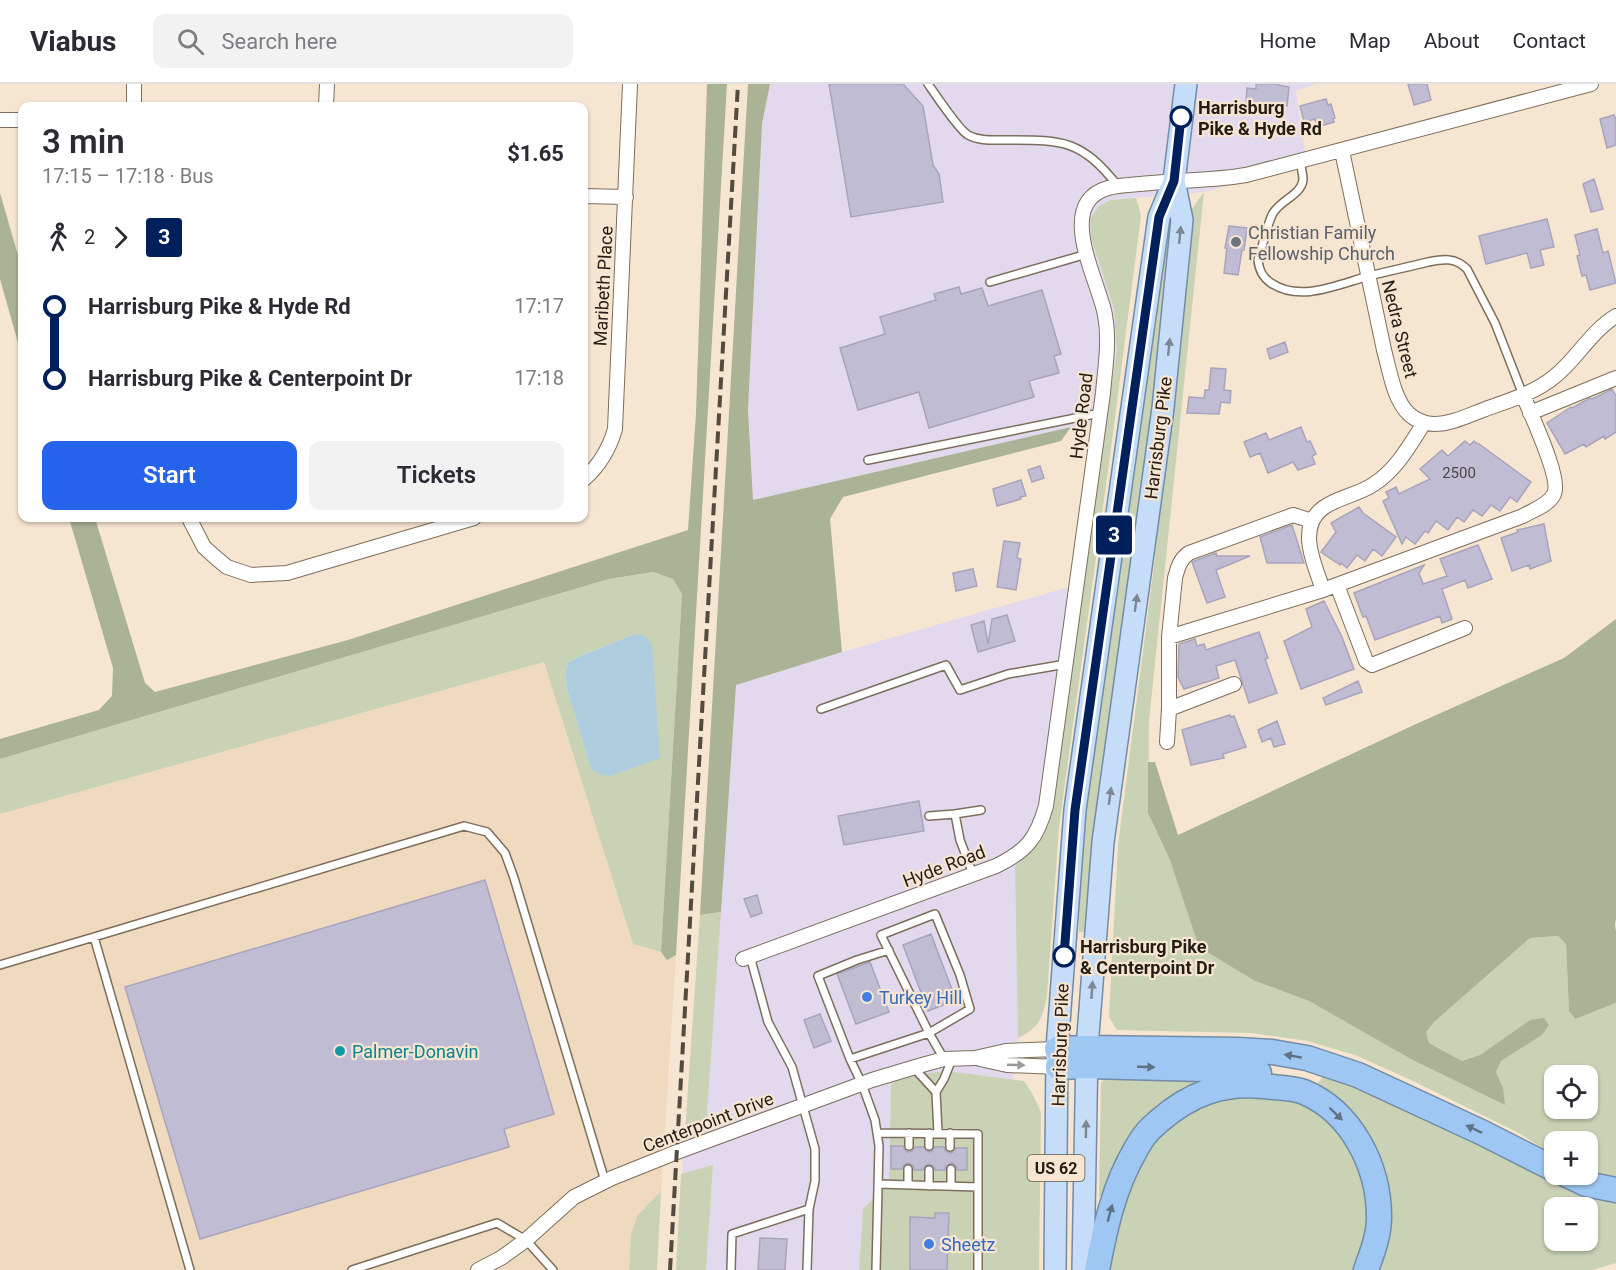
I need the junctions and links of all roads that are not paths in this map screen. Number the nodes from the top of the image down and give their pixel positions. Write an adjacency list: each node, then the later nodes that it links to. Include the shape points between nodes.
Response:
1 (134, 84): 7 (street)
2 (327, 84): 8 (street)
3 (630, 84): 16 (street, Maribeth Place)
4 (928, 84): 14 (lane, via 966,134 978,140 1063,143 1080,149)
5 (1186, 84): 13 (main road, Harrisburg Pike / US 62)
6 (1591, 84): 11 (street, Hyde Road)
7 (134, 102)
8 (326, 102)
9 (0, 120): 10 (street)
10 (18, 120)
11 (1342, 151): 12 (street, Hyde Road); 18 (street, Nedra Street)
12 (1300, 161): 13 (street, Hyde Road, via 1232,178); 18 (lane, via 1300,189 1272,214 1258,260 1262,274 1285,290 1299,291)
13 (1174, 181): 14 (street, Hyde Road); 49 (main road, Harrisburg Pike / US 62, one-way to 13, via 1103,842 1163,408 1182,220); 50 (main road, Harrisburg Pike / US 62, via 1159,217 1075,810)
14 (1118, 186): 17 (street, Hyde Road, via 1101,190 1084,210 1082,231)
15 (588, 196): 16 (street)
16 (626, 197): 27 (street, Maribeth Place, via 615,429 603,459)
17 (1087, 254): 19 (lane); 23 (street, Hyde Road, via 1107,331)
18 (1368, 277): 22 (lane, via 1443,259 1462,264 1495,323); 25 (street, Nedra Street, via 1392,381 1408,414)
19 (990, 282)
20 (1616, 316): 22 (street, via 1598,329 1553,378)
21 (1616, 378): 24 (street)
22 (1523, 395): 24 (street); 25 (street, via 1450,422)
23 (1100, 412): 26 (lane); 35 (street, Hyde Road)
24 (1530, 413): 31 (street, via 1556,480 1550,500 1523,516)
25 (1424, 423): 28 (street, via 1388,474 1361,492 1323,508)
26 (868, 459)
27 (588, 475)
28 (1312, 520): 32 (street, via 1311,554); 34 (street, via 1293,515 1183,558 1175,578)
29 (191, 522): 30 (street, via 204,547 215,557 227,567 251,575 287,573)
30 (443, 522)
31 (1337, 585): 32 (street); 33 (street, via 1366,661 1372,664)
32 (1323, 590): 34 (street)
33 (1465, 628)
34 (1169, 638): 38 (street)
35 (1066, 664): 37 (lane, via 1008,675 960,690 946,665); 43 (street, Hyde Road, via 1046,806 1038,831 1017,855)
36 (1234, 684): 38 (street)
37 (821, 709)
38 (1169, 709): 39 (street)
39 (1167, 742)
40 (981, 810): 41 (lane)
41 (955, 814): 42 (lane); 43 (lane)
42 (929, 816)
43 (973, 874): 46 (street, Hyde Road)
44 (94, 937): 47 (lane); 70 (lane, via 464,825 487,832 505,853 514,878); 80 (lane)
45 (889, 950): 48 (lane); 48 (lane, via 882,935 935,914 970,1009); 51 (lane, via 818,976)
46 (747, 958): 57 (lane, via 768,1022 792,1067)
47 (0, 966)
48 (929, 1032): 51 (lane); 52 (lane)
49 (1087, 1057): 50 (highway); 55 (highway, one-way to 55, via 1243,1070 1287,1081); 66 (highway, one-way to 49, via 1358,1076 1307,1058 1238,1050); 89 (main road, Harrisburg Pike / US 62, one-way to 49)
50 (1058, 1058): 52 (street, Centerpoint Drive, via 1007,1065 975,1058); 88 (main road, Harrisburg Pike / US 62)
51 (850, 1059): 54 (lane)
52 (948, 1059): 53 (street, Centerpoint Drive); 56 (lane, via 944,1079)
53 (913, 1067): 54 (street, Centerpoint Drive); 56 (lane)
54 (862, 1084): 57 (street, Centerpoint Drive); 58 (lane)
55 (1302, 1090): 90 (highway, one-way to 55, via 1120,1179 1145,1134 1170,1111 1209,1090 1231,1086); 91 (highway, one-way to 91, via 1338,1114 1370,1163 1379,1219 1375,1247)
56 (936, 1092): 61 (lane)
57 (802, 1106): 70 (street, Centerpoint Drive); 78 (lane, via 815,1149 815,1181)
58 (877, 1133): 59 (lane); 71 (lane)
59 (909, 1133): 60 (lane); 63 (lane)
60 (929, 1133): 61 (lane); 64 (lane)
61 (938, 1133): 62 (lane)
62 (950, 1134): 65 (lane); 76 (lane, via 978,1134)
63 (909, 1146)
64 (929, 1146)
65 (950, 1147)
66 (1544, 1164)
67 (908, 1169): 72 (lane)
68 (951, 1169): 75 (lane)
69 (929, 1170): 74 (lane)
70 (605, 1182): 79 (street, Centerpoint Drive, via 574,1197)
71 (878, 1184): 72 (lane); 86 (lane)
72 (908, 1185): 74 (lane)
73 (1591, 1185): 77 (highway)
74 (929, 1186): 75 (lane)
75 (951, 1186): 76 (lane)
76 (978, 1187): 87 (lane)
77 (1616, 1190)
78 (809, 1209): 84 (lane, via 732,1234); 85 (lane)
79 (526, 1240): 81 (lane, via 497,1223); 82 (street, Centerpoint Drive); 83 (lane)
80 (190, 1270)
81 (352, 1270)
82 (478, 1270)
83 (553, 1270)
84 (731, 1270)
85 (807, 1270)
86 (876, 1270)
87 (978, 1270)
88 (1055, 1270)
89 (1083, 1270)
90 (1097, 1270)
91 (1366, 1270)

